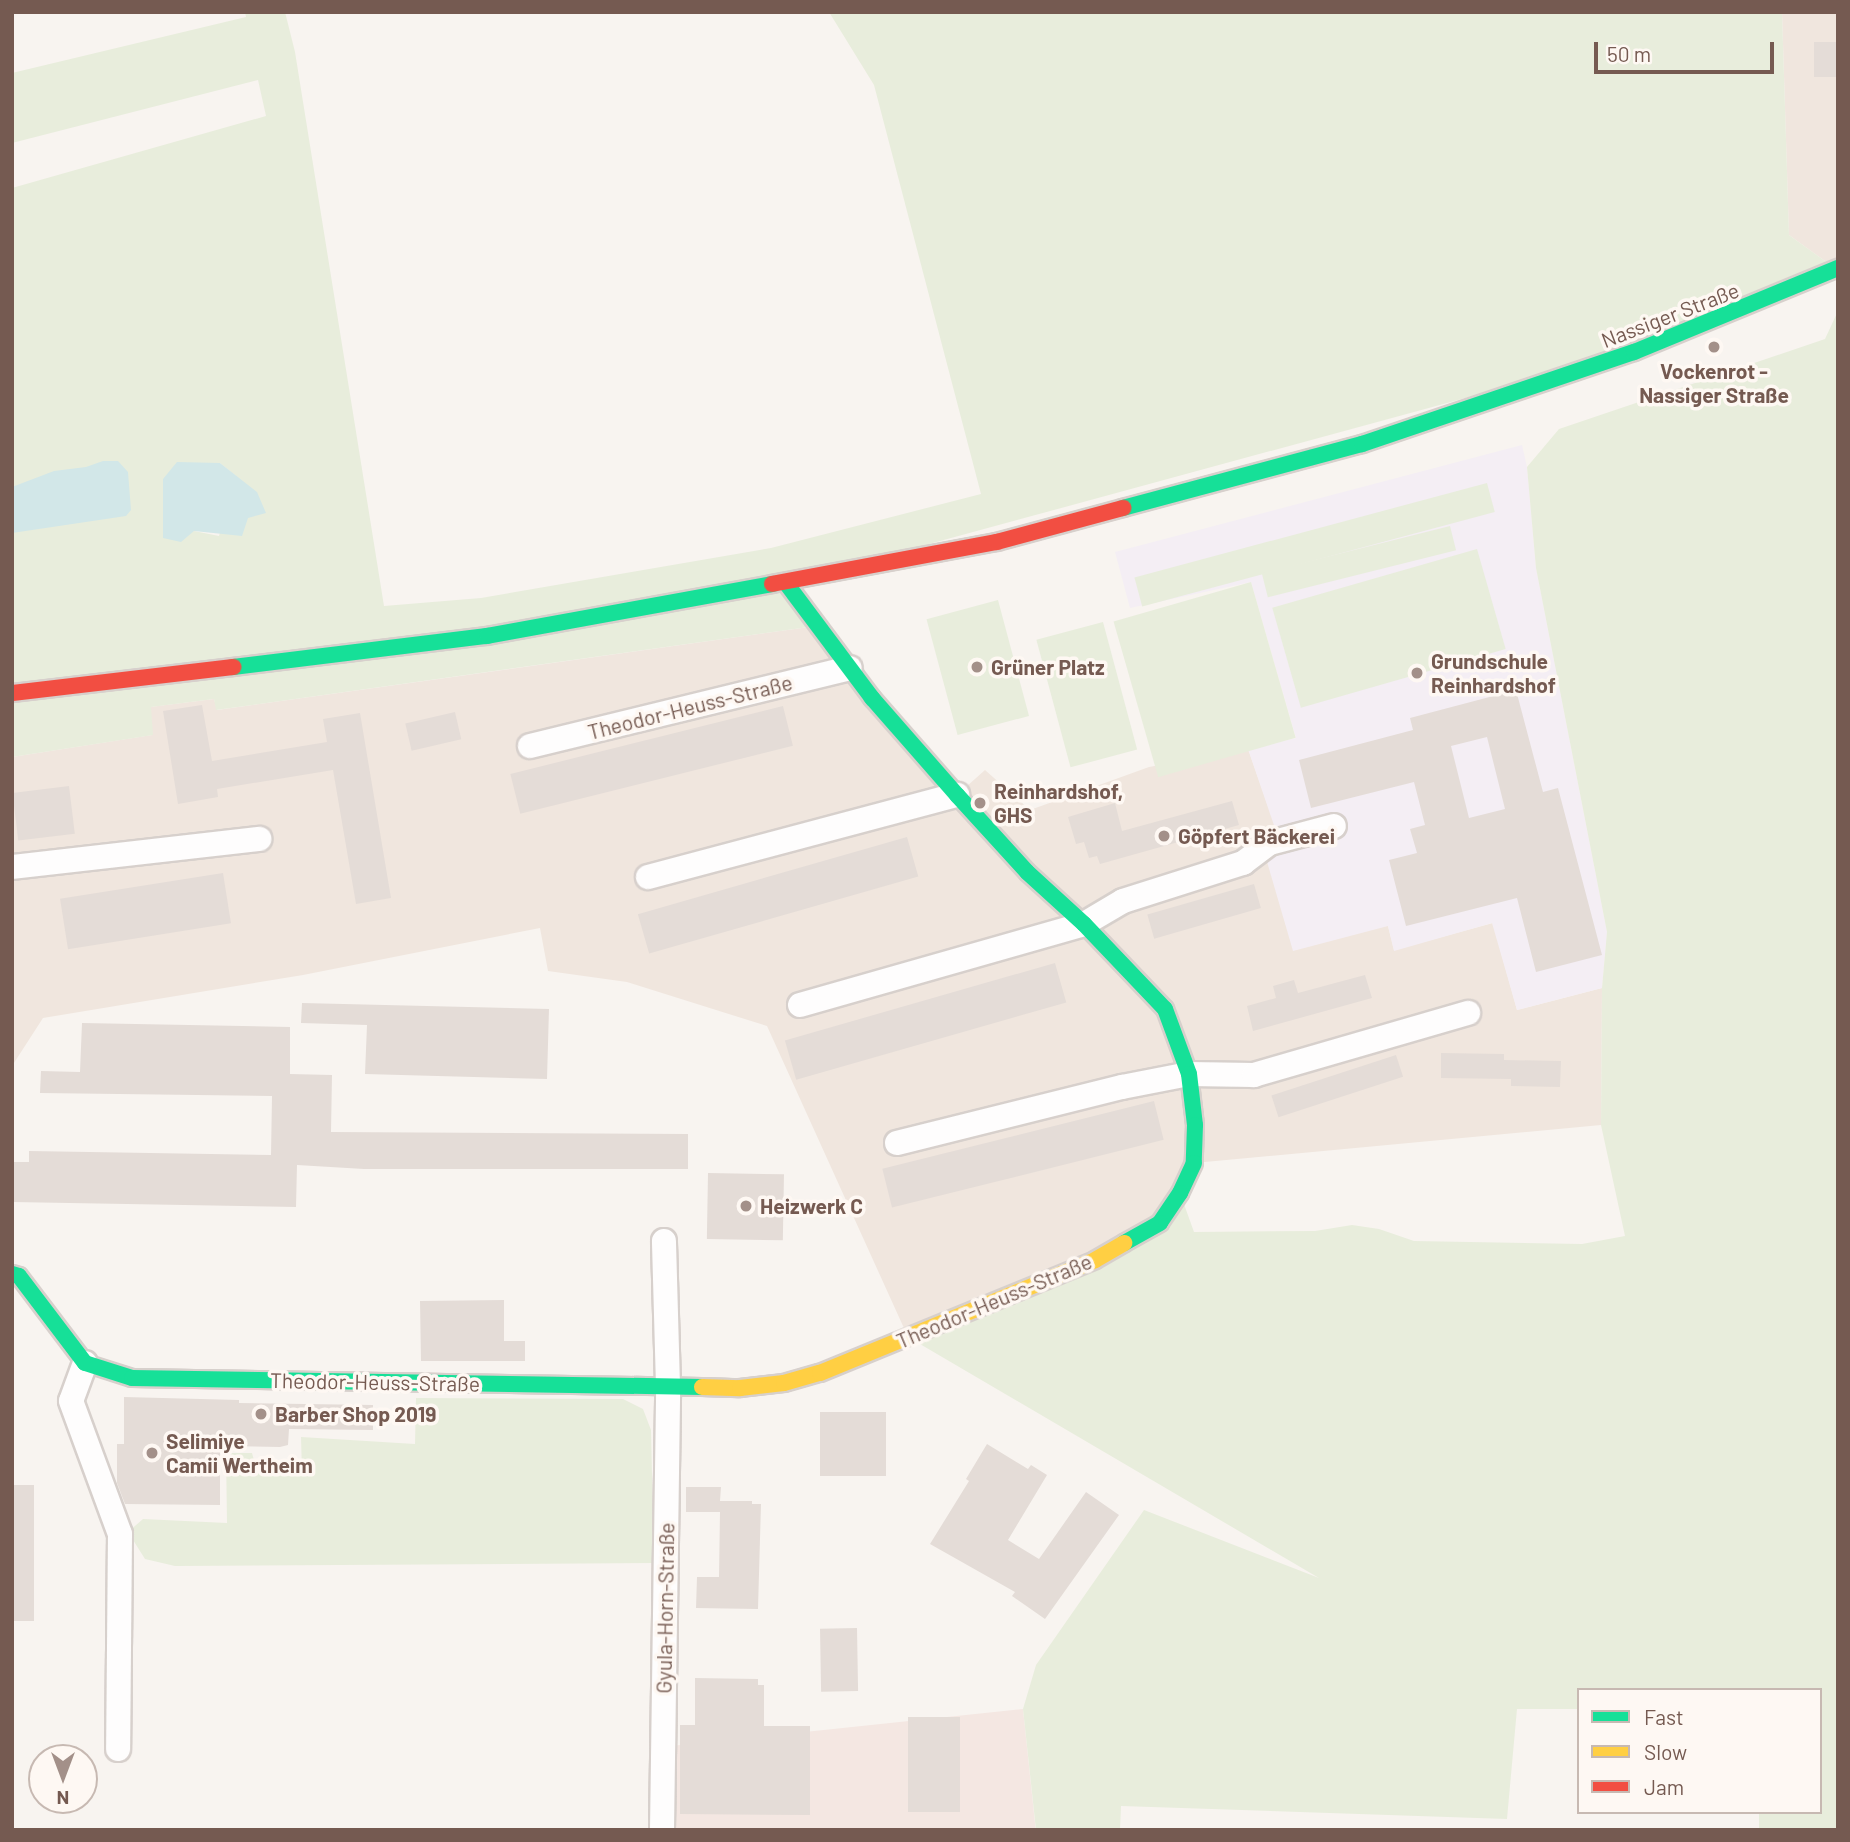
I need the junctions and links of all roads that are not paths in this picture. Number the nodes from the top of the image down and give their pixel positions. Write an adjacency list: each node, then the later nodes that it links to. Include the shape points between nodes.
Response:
1 (1838, 268): 2 (street, Nassiger Straße, via 1634,352 1362,444 997,542)
2 (786, 583): 3 (street, Theodor-Heuss-Straße); 4 (street, Nassiger Straße, via 487,636)
3 (850, 668): 5 (street, Theodor-Heuss-Straße); 6 (street, Theodor-Heuss-Straße)
4 (12, 693)
5 (530, 746)
6 (957, 795): 10 (street); 11 (street, Theodor-Heuss-Straße, via 1027,872)
7 (1334, 827): 11 (street, via 1270,843 1243,863 1123,901)
8 (259, 839): 9 (street)
9 (12, 867)
10 (648, 877)
11 (1084, 924): 12 (street); 14 (street, Theodor-Heuss-Straße, via 1165,1009)
12 (800, 1005)
13 (1468, 1013): 14 (street, via 1255,1074)
14 (1189, 1074): 15 (street); 19 (street, Theodor-Heuss-Straße, via 1194,1163 1160,1223 1095,1260 820,1373 740,1388)
15 (897, 1143)
16 (664, 1241): 19 (street)
17 (12, 1274): 18 (street, via 19,1276)
18 (85, 1363): 19 (street, Theodor-Heuss-Straße, via 132,1378); 20 (street, via 71,1401 120,1534)
19 (668, 1386): 21 (street, Gyula-Horn-Straße)
20 (118, 1749)
21 (662, 1830)

